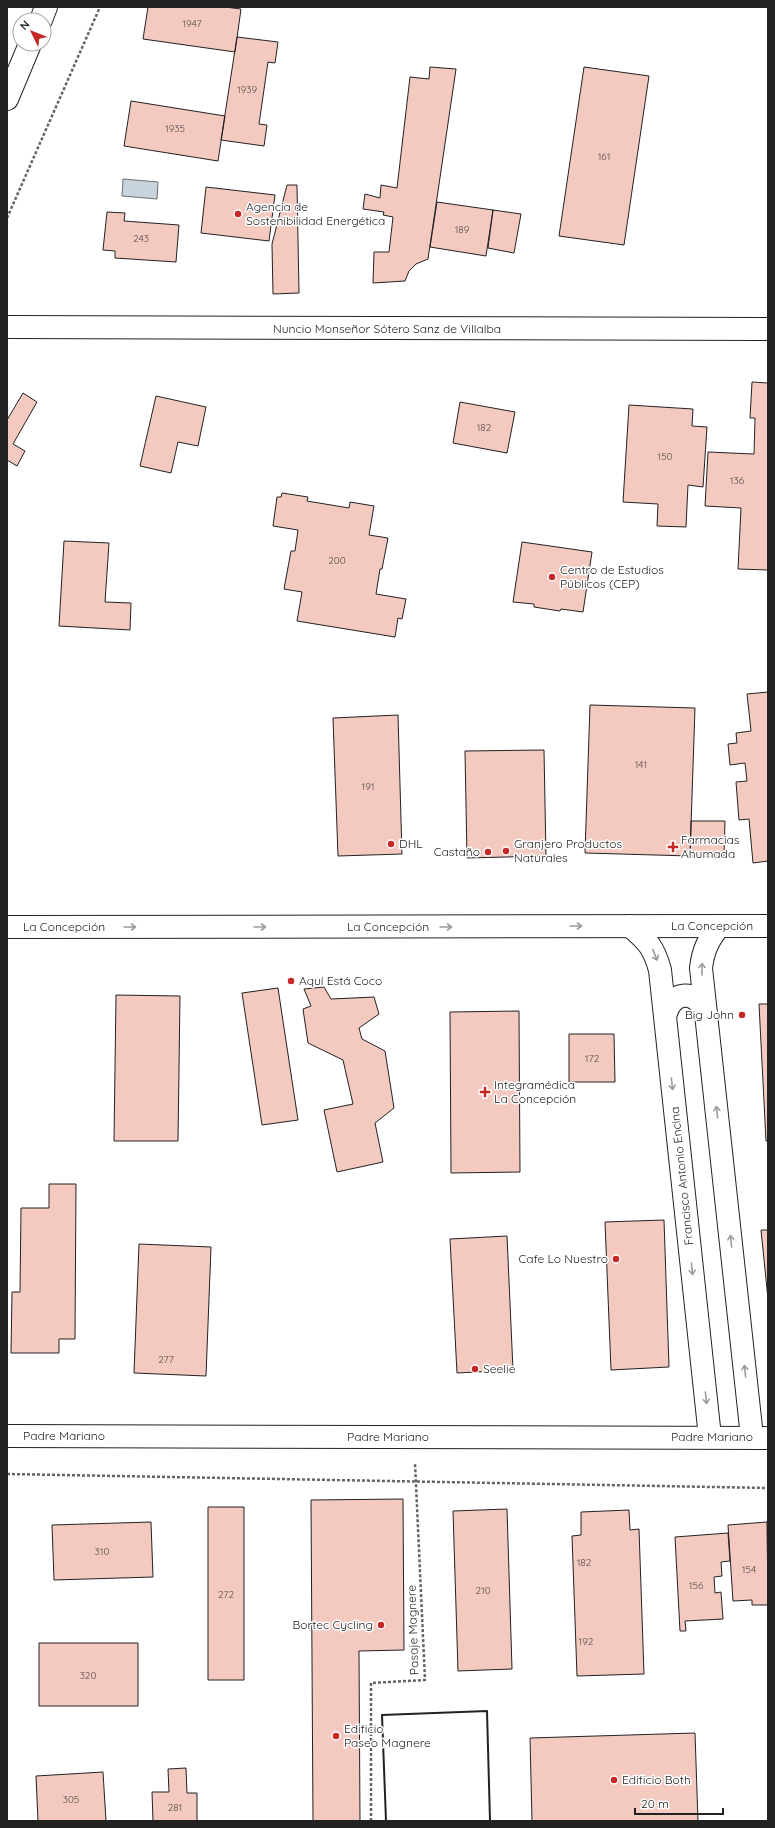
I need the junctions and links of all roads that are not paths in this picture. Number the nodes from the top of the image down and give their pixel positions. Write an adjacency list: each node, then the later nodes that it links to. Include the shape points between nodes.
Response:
1 (27, 52): 2 (street)
2 (7, 99)
3 (7, 327): 4 (street, Nuncio Monseñor Sótero Sanz de Villalba)
4 (768, 329)
5 (630, 926): 6 (street, La Concepción); 8 (street, La Concepción, one-way to 5); 10 (street, Francisco Antonio Encina, one-way to 10, via 647,940 655,954 660,970)
6 (719, 926): 7 (street, La Concepción); 9 (street, one-way to 6, via 701,968 703,951)
7 (768, 926)
8 (7, 927)
9 (706, 1012): 10 (street, via 701,1003 693,997 683,996 674,999 667,1007); 13 (street, one-way to 9)
10 (665, 1017): 12 (street, Francisco Antonio Encina, one-way to 12)
11 (7, 1436): 12 (street, Padre Mariano)
12 (710, 1437): 13 (street, Padre Mariano)
13 (760, 1437)

